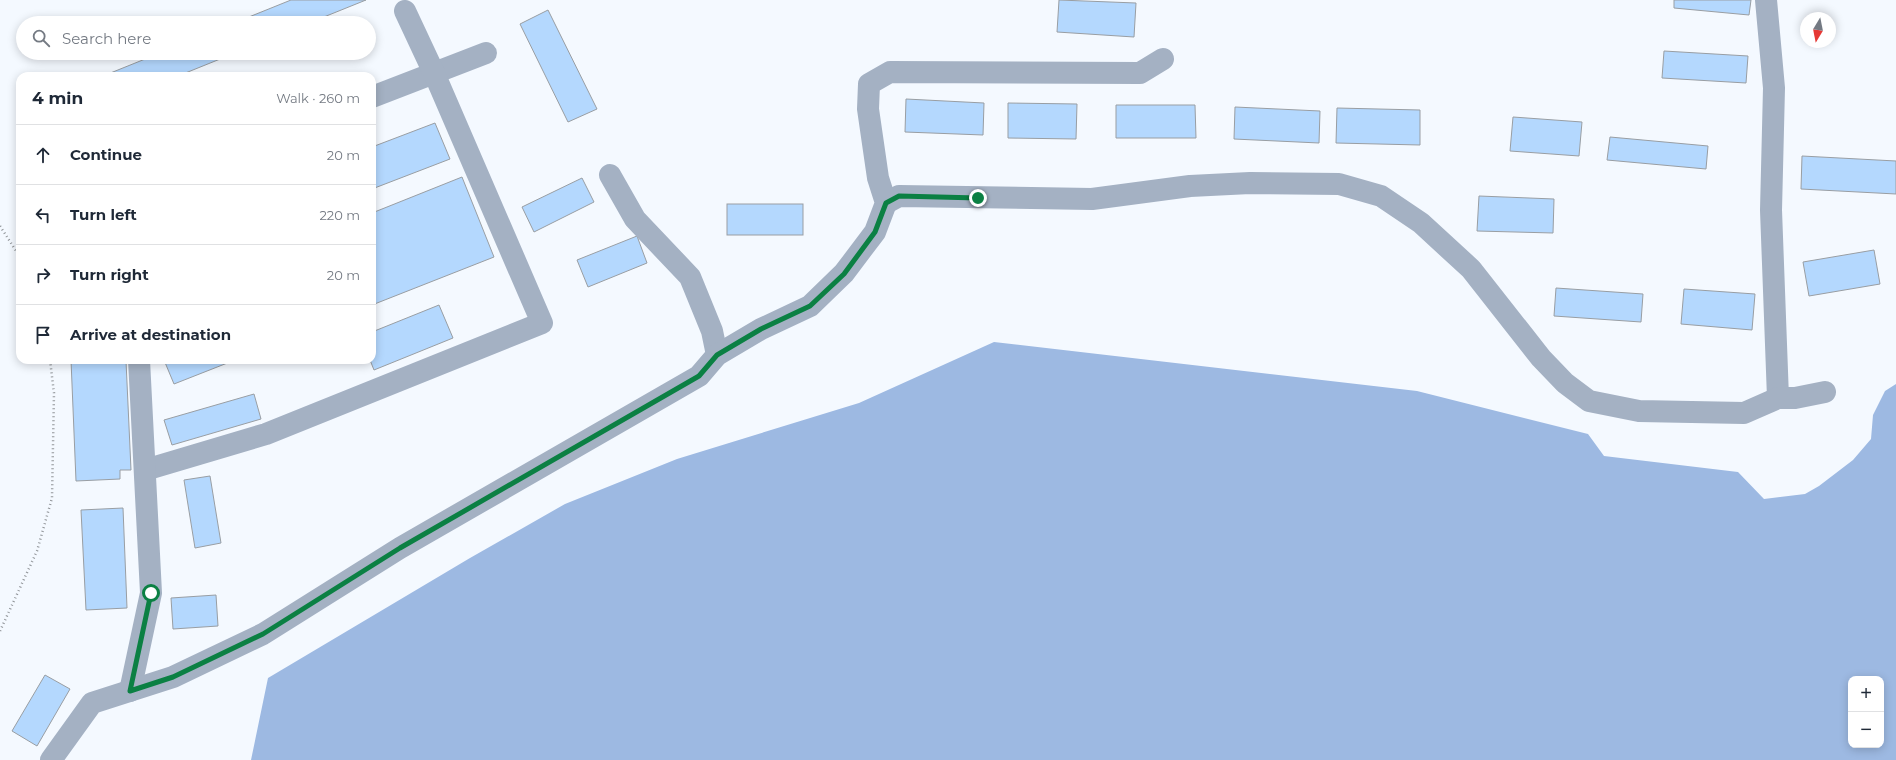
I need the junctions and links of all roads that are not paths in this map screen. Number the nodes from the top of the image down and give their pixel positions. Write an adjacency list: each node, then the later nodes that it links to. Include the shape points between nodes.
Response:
1 (1766, 0): 12 (street, via 1774,88 1771,210)
2 (405, 12): 5 (street)
3 (486, 53): 5 (street)
4 (1163, 59): 8 (street, via 1140,73 890,72 869,84 868,109 878,178)
5 (434, 73): 6 (street); 13 (street, via 542,323 266,434)
6 (376, 95)
7 (610, 175): 9 (street, via 635,219 690,277 712,331)
8 (886, 203): 9 (street, via 875,232 844,274 810,306 761,329); 12 (street, via 899,196 1092,199 1190,186 1250,183 1339,184 1381,196 1421,223 1470,269 1546,363 1565,383 1589,400 1639,411 1744,413)
9 (717, 355): 14 (street, via 699,376 400,548 263,634 173,677)
10 (139, 364): 13 (street)
11 (1825, 392): 12 (street, via 1795,398)
12 (1778, 398)
13 (145, 470): 14 (street, via 151,593)
14 (130, 691): 15 (street, via 92,703)
15 (51, 760)

